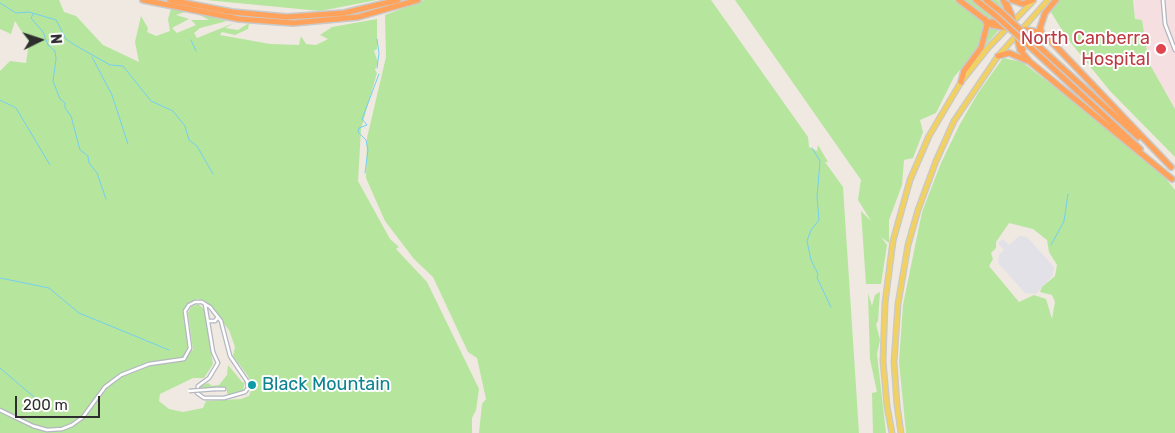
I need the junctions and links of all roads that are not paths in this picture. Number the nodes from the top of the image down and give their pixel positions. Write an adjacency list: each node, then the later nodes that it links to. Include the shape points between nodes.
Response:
1 (146, 0): 4 (highway, via 246,20 293,23 358,17)
2 (170, 0): 3 (highway, via 232,12 287,17 344,13)
3 (398, 0)
4 (418, 0)
5 (959, 0): 15 (highway)
6 (976, 0): 14 (highway)
7 (986, 0): 14 (highway)
8 (1003, 0): 15 (highway, via 1007,8 1004,18 995,22); 16 (highway)
9 (1012, 0): 10 (highway, via 1023,4)
10 (1033, 0): 16 (main road)
11 (1048, 0): 18 (main road)
12 (1056, 0): 19 (highway, via 1048,8 1041,25)
13 (1162, 0): 21 (street, via 1164,21)
14 (998, 14): 20 (highway, bridge)
15 (986, 20): 17 (highway, via 996,27); 25 (highway, via 981,48 963,73)
16 (1014, 21): 17 (main road); 18 (main road)
17 (1007, 28): 18 (main road); 25 (main road)
18 (1017, 30): 19 (highway); 22 (highway); 23 (main road)
19 (1042, 34): 22 (highway, via 1027,38 1022,44); 26 (highway)
20 (1032, 44): 26 (highway); 27 (highway)
21 (1175, 50)
22 (1022, 53): 24 (highway)
23 (998, 56): 24 (highway, via 1009,53); 35 (main road, via 954,121 936,162 908,245 898,304 894,362)
24 (1030, 62): 27 (highway)
25 (961, 82): 34 (main road, via 920,154 893,242 885,303 883,361)
26 (1173, 169)
27 (1174, 180)
28 (205, 304): 29 (street); 30 (street); 33 (street, via 195,302 186,311 190,348 184,359 128,371 105,387 83,417 72,425 47,430)
29 (218, 316): 30 (street); 30 (street, via 214,322); 30 (street, via 230,356 248,384 246,391 237,396 204,398 197,393 198,386 218,365)
30 (207, 319)
31 (224, 389): 32 (street, bridge)
32 (189, 391)
33 (0, 410)
34 (892, 433)
35 (901, 433)

